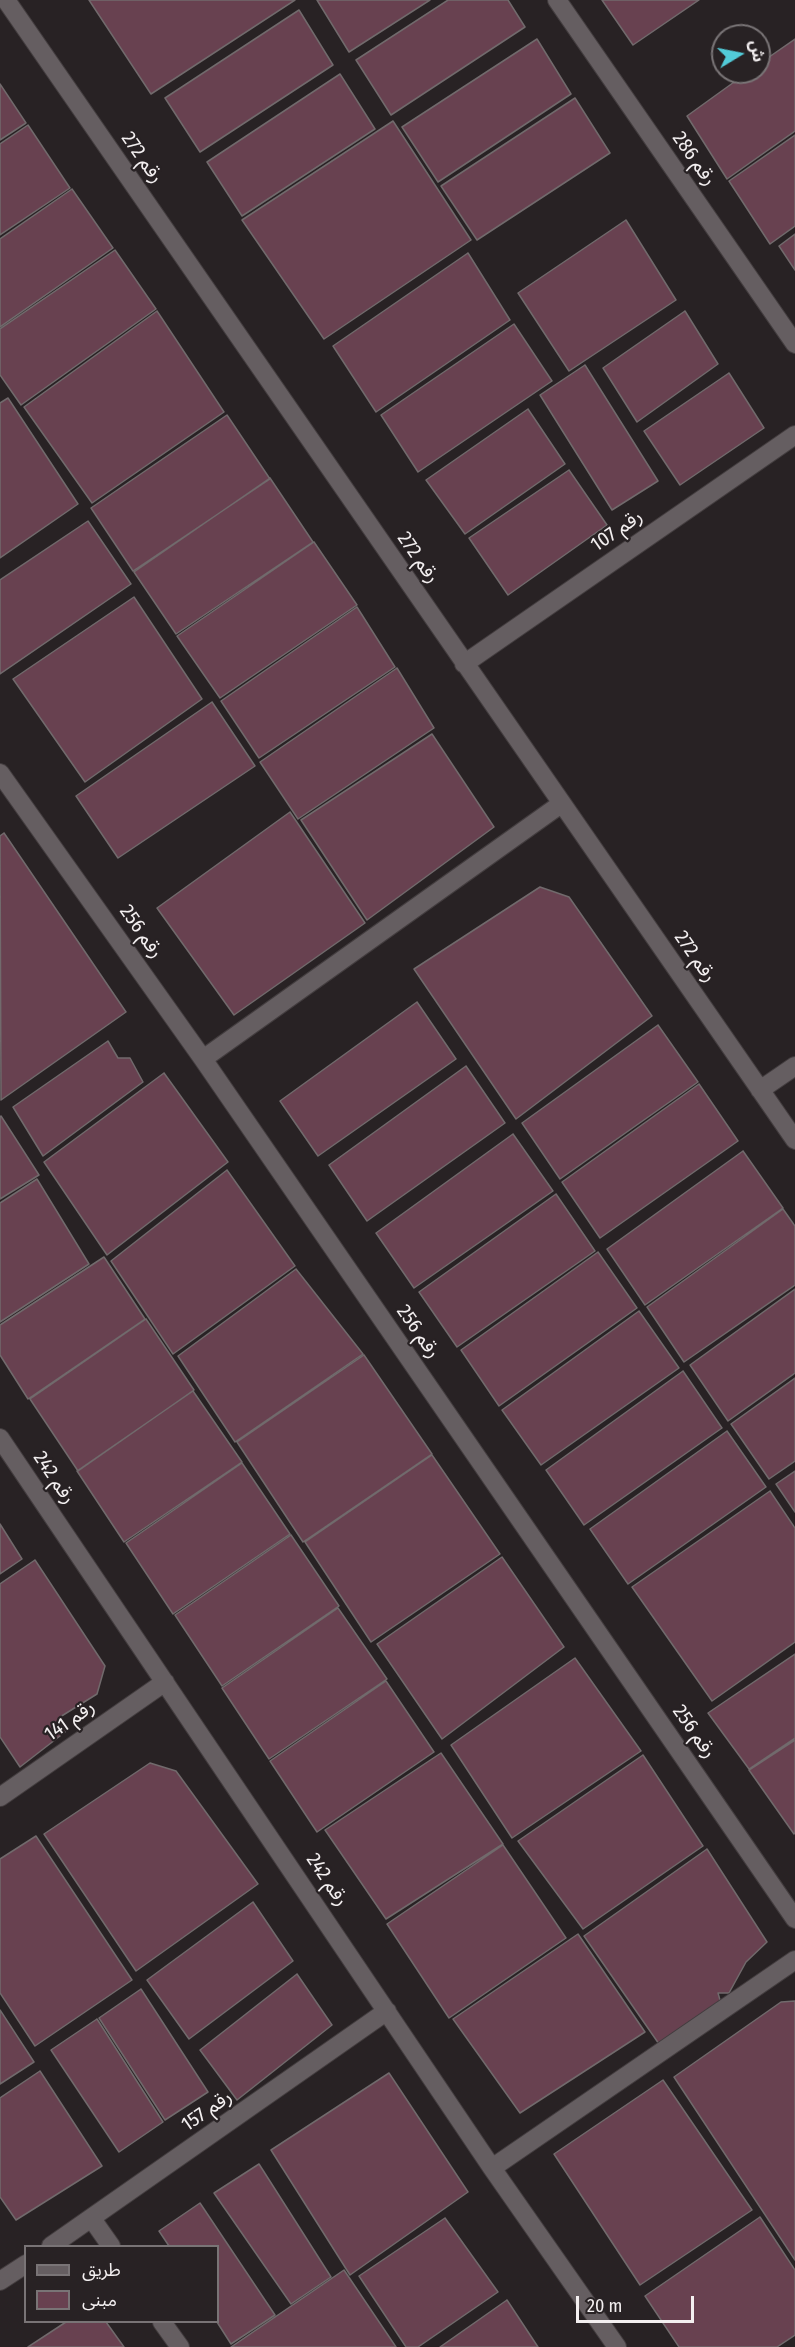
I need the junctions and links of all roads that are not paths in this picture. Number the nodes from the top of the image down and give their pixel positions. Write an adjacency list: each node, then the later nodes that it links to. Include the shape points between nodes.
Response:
1 (6, 0): 5 (street, رقم 272)
2 (557, 0): 3 (street, رقم 286)
3 (795, 344)
4 (795, 435): 5 (street, رقم 107)
5 (464, 664): 7 (street, رقم 272)
6 (2, 779): 8 (street, رقم 256)
7 (561, 804): 8 (street); 10 (street, رقم 272)
8 (203, 1059): 15 (street, رقم 256)
9 (795, 1066): 10 (street)
10 (760, 1090): 11 (street, رقم 272)
11 (795, 1140)
12 (0, 1438): 13 (street, رقم 242)
13 (165, 1682): 14 (street, رقم 141); 17 (street, رقم 242)
14 (0, 1797)
15 (795, 1919)
16 (795, 1960): 18 (street)
17 (387, 2010): 18 (street, رقم 242); 19 (street, رقم 157)
18 (492, 2168): 26 (street, رقم 242)
19 (92, 2219): 20 (street, رقم 157); 21 (street)
20 (54, 2245)
21 (110, 2245)
22 (24, 2265): 23 (street)
23 (0, 2281)
24 (163, 2323): 25 (street)
25 (180, 2347)
26 (617, 2347)

